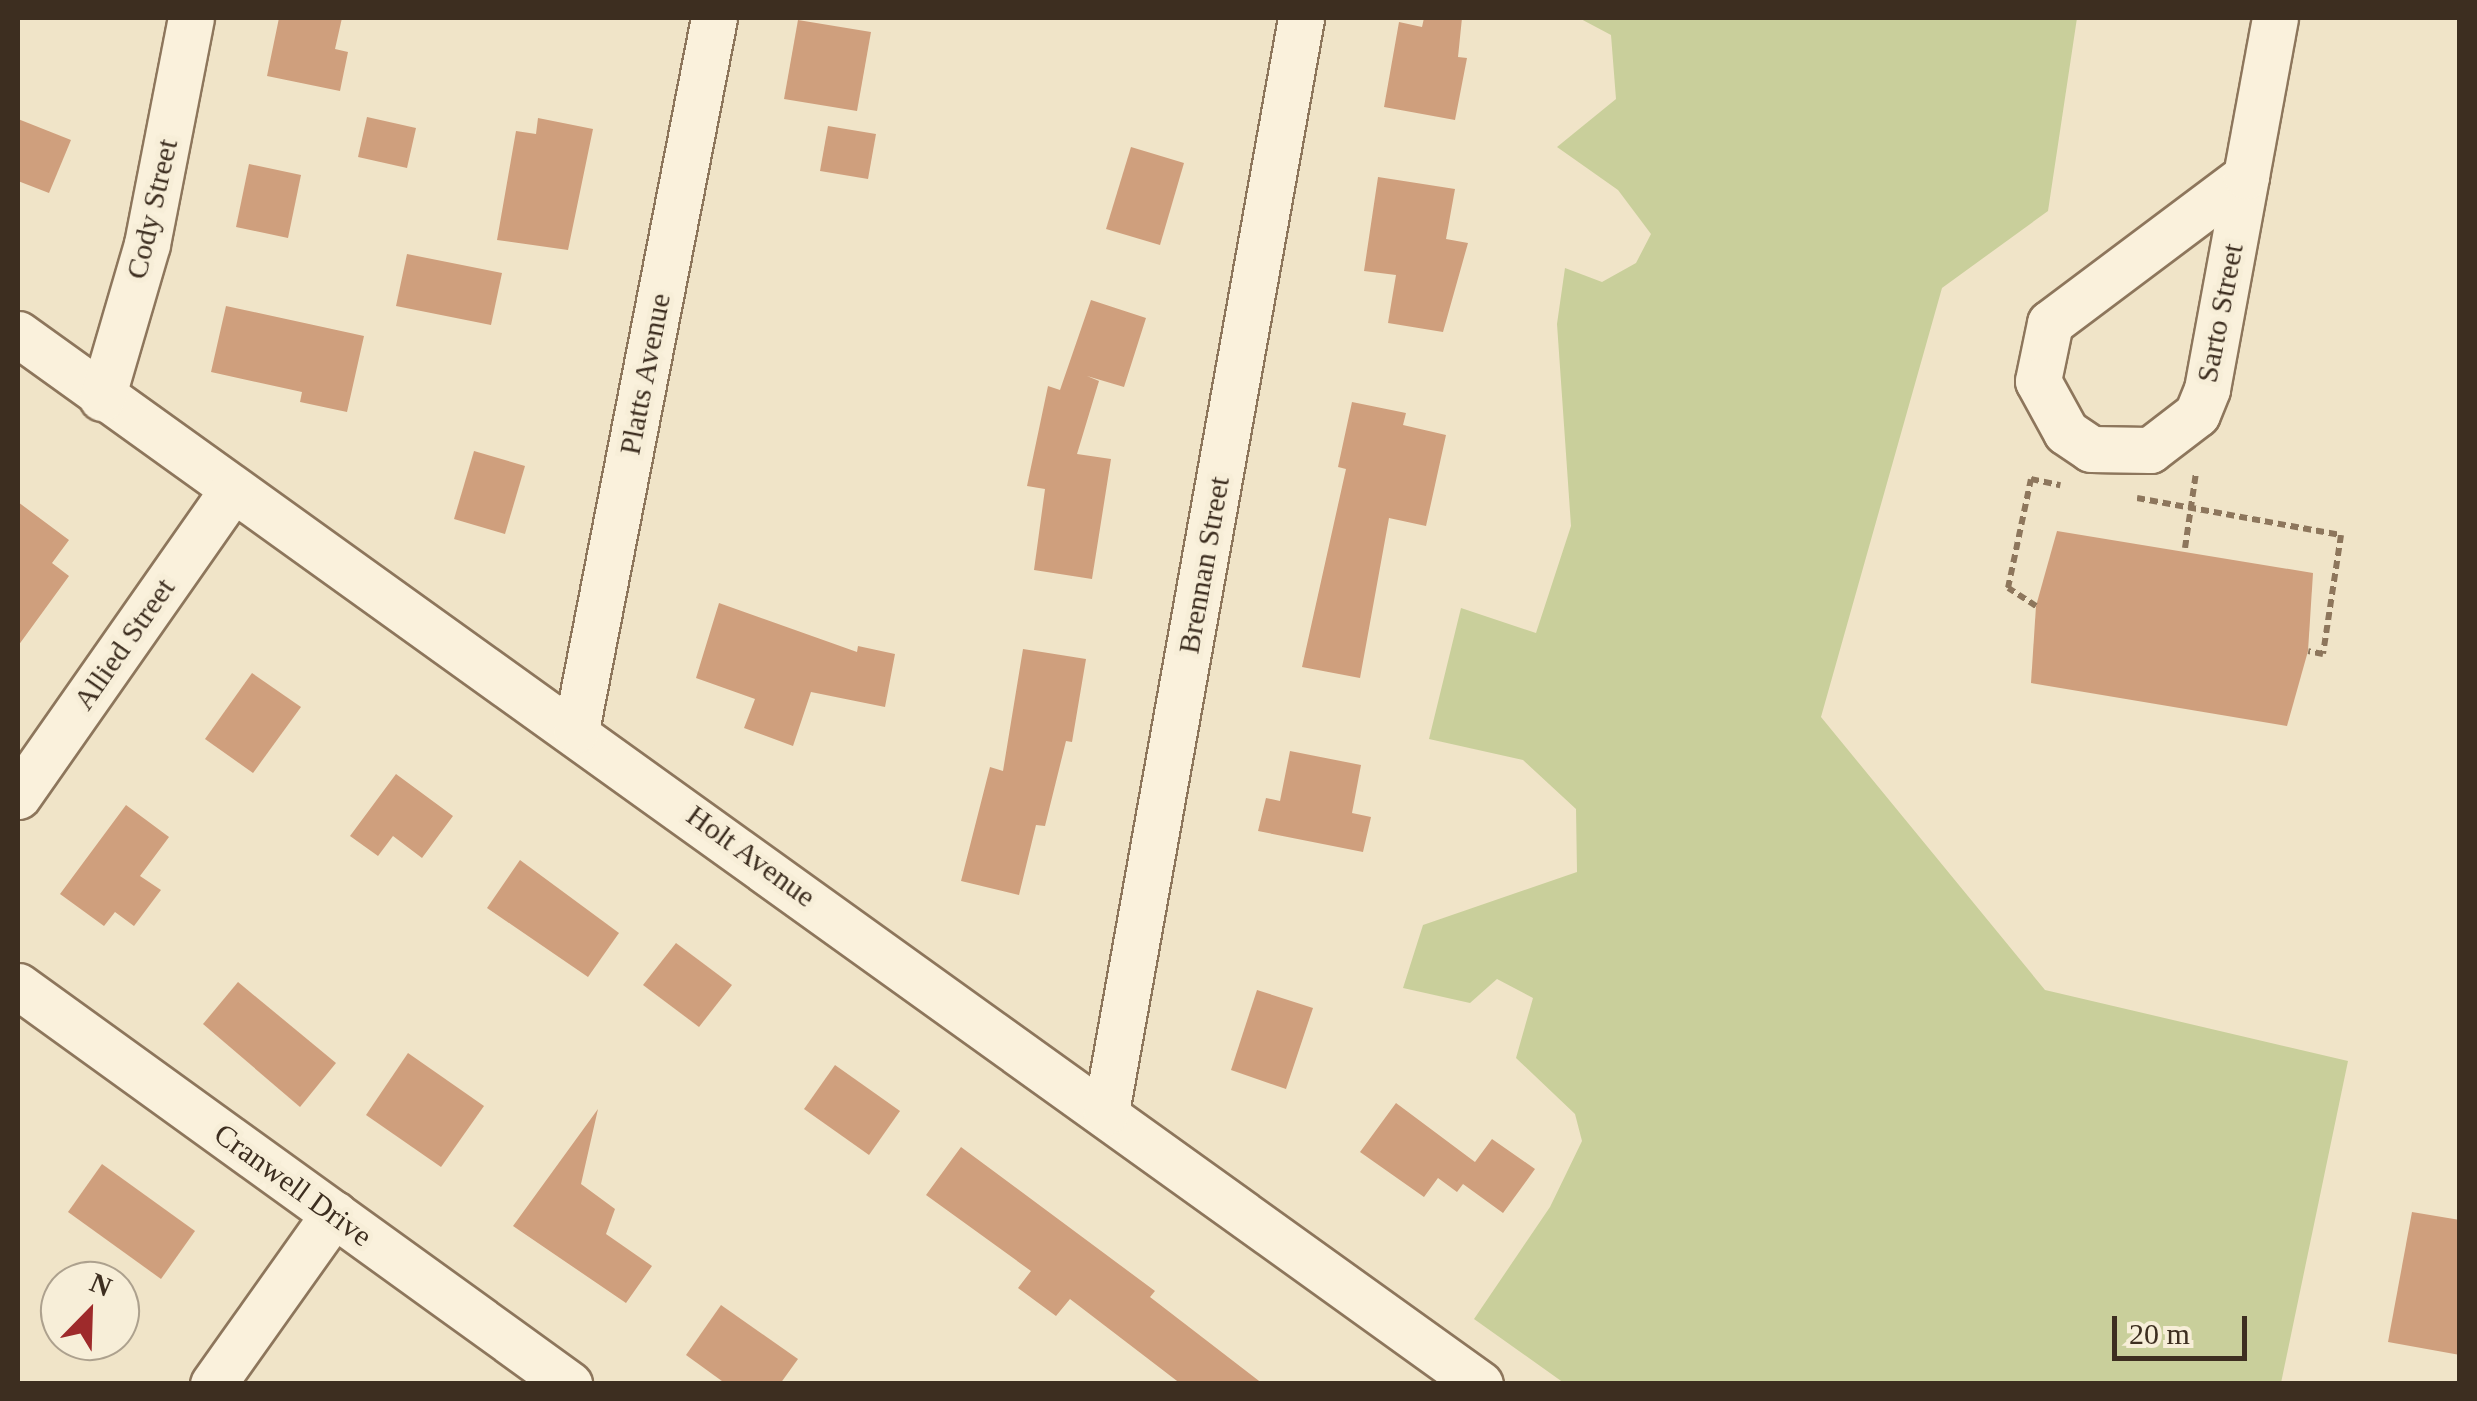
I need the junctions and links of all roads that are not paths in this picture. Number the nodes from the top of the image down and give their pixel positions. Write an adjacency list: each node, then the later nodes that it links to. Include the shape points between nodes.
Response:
1 (191, 18): 7 (street, Cody Street, via 148,244)
2 (714, 18): 9 (street, Platts Avenue)
3 (1301, 18): 12 (street, Brennan Street)
4 (2275, 18): 5 (street, Sarto Street)
5 (2246, 176): 5 (street, Sarto Street, via 2050,323 2038,381 2066,432 2091,448 2150,450 2196,414)
6 (18, 334): 7 (street, Holt Avenue)
7 (102, 398): 8 (street, Holt Avenue)
8 (231, 492): 9 (street, Holt Avenue); 10 (street, Allied Street)
9 (576, 730): 12 (street, Holt Avenue)
10 (18, 796)
11 (18, 986): 13 (street, Cranwell Drive)
12 (1106, 1112): 16 (street, Holt Avenue)
13 (334, 1214): 14 (street); 15 (street, Cranwell Drive)
14 (214, 1384)
15 (569, 1384)
16 (1480, 1384)

